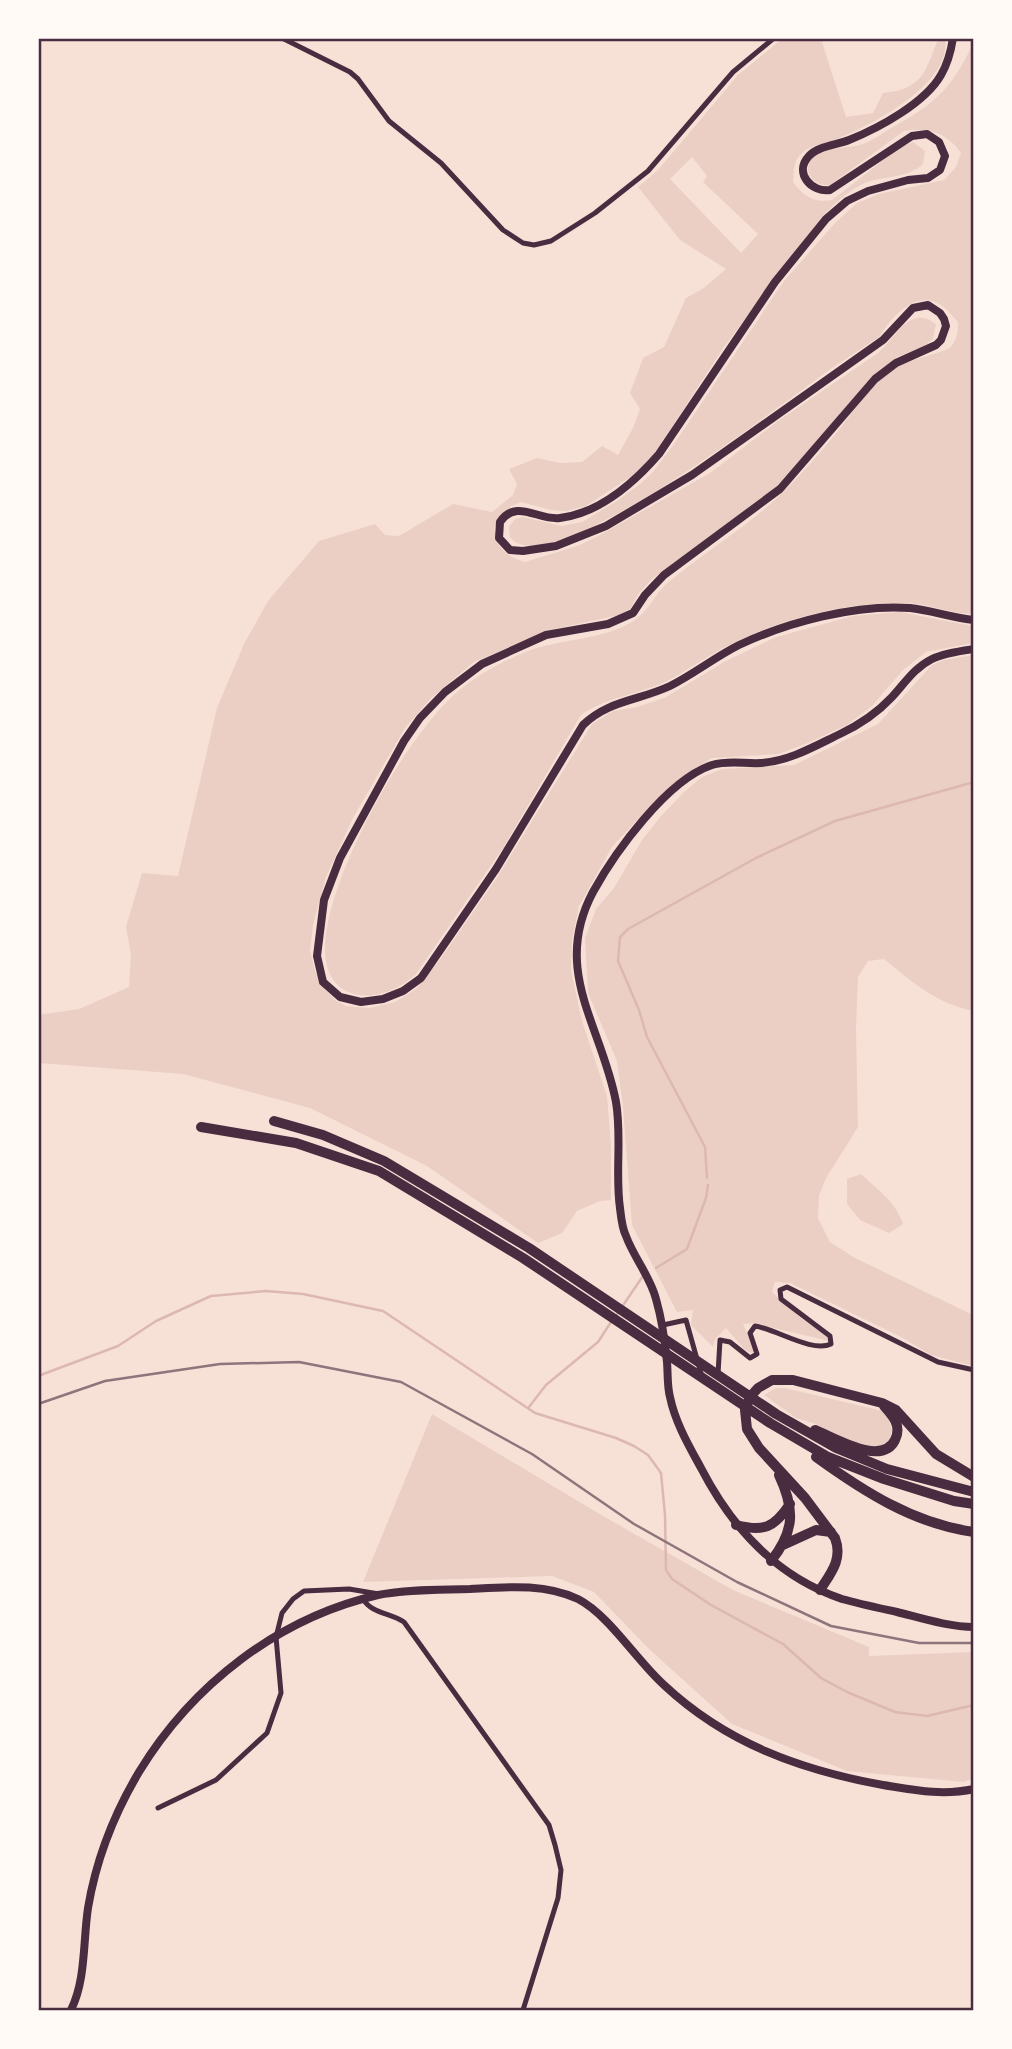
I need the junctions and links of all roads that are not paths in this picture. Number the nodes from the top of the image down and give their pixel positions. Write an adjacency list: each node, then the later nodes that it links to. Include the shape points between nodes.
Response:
1 (282, 38): 2 (street, via 350,72 389,121 441,163 503,230 534,245 551,242 648,171 733,72)
2 (774, 38)
3 (953, 38): 4 (main road, via 941,75 930,89 869,132 810,154 803,170 810,186 831,190 919,134 933,137 943,148 940,170 928,178 868,191 847,201 827,219 775,282 659,454 637,479 596,507 570,517 511,512 500,522 499,538 510,550 523,551 556,545 606,526 692,475 883,340 913,308 928,306 940,313 946,326 941,340 875,379 780,489 664,575 633,613 608,624 546,635 482,664 445,692 404,741 340,858 324,900 319,931 317,956 323,982 340,997 360,1002 383,999 421,978 496,869 583,725 596,712 671,685 769,632 838,614 882,607 914,608)
4 (974, 621)
5 (974, 649): 8 (main road, via 934,658 912,672 870,716 789,758 761,763 730,761 686,779 623,845 593,894 579,926 576,958 581,998 610,1072 617,1108 619,1204 625,1235 655,1294)
6 (274, 1121): 11 (highway, via 323,1135 384,1161 529,1248)
7 (201, 1127): 11 (highway, via 296,1143 379,1171)
8 (663, 1325): 9 (street, via 686,1320 704,1382 711,1387 718,1378 720,1340 730,1342 744,1356 755,1357 757,1349 750,1333 755,1326 794,1340 831,1344 830,1336 780,1298 780,1290 788,1287 938,1362); 17 (main road, via 669,1397 681,1430)
9 (974, 1370)
10 (881, 1403): 11 (highway, via 895,1419 897,1436 888,1449 876,1453); 12 (highway, via 793,1380 765,1384 750,1397 745,1409 747,1429); 13 (highway, via 906,1419 936,1454)
11 (770, 1417): 14 (highway, via 887,1469); 16 (highway, via 828,1457 895,1483); 19 (highway, via 849,1481 881,1500 916,1517)
12 (775, 1465): 15 (highway); 18 (highway)
13 (974, 1477)
14 (974, 1492)
15 (790, 1503): 17 (highway, via 768,1527); 20 (highway, via 791,1521)
16 (974, 1504)
17 (736, 1525): 21 (main road)
18 (831, 1532): 20 (highway, via 816,1530); 22 (highway, via 838,1555)
19 (974, 1532)
20 (783, 1545): 21 (highway)
21 (771, 1561): 22 (main road)
22 (820, 1590): 25 (main road, via 906,1615)
23 (382, 1594): 24 (main road); 26 (street, via 349,1589 304,1591 282,1613); 27 (main road, via 505,1587 560,1592 598,1613 677,1698 747,1743 822,1773 930,1793)
24 (363, 1599): 26 (main road, via 310,1618); 30 (street, via 368,1608 404,1622 548,1825 561,1870 558,1898)
25 (974, 1627)
26 (276, 1637): 28 (street, via 281,1693 267,1733 216,1780); 29 (main road, via 214,1681 174,1721 114,1816 91,1896)
27 (974, 1789)
28 (158, 1808)
29 (71, 2011)
30 (523, 2011)

